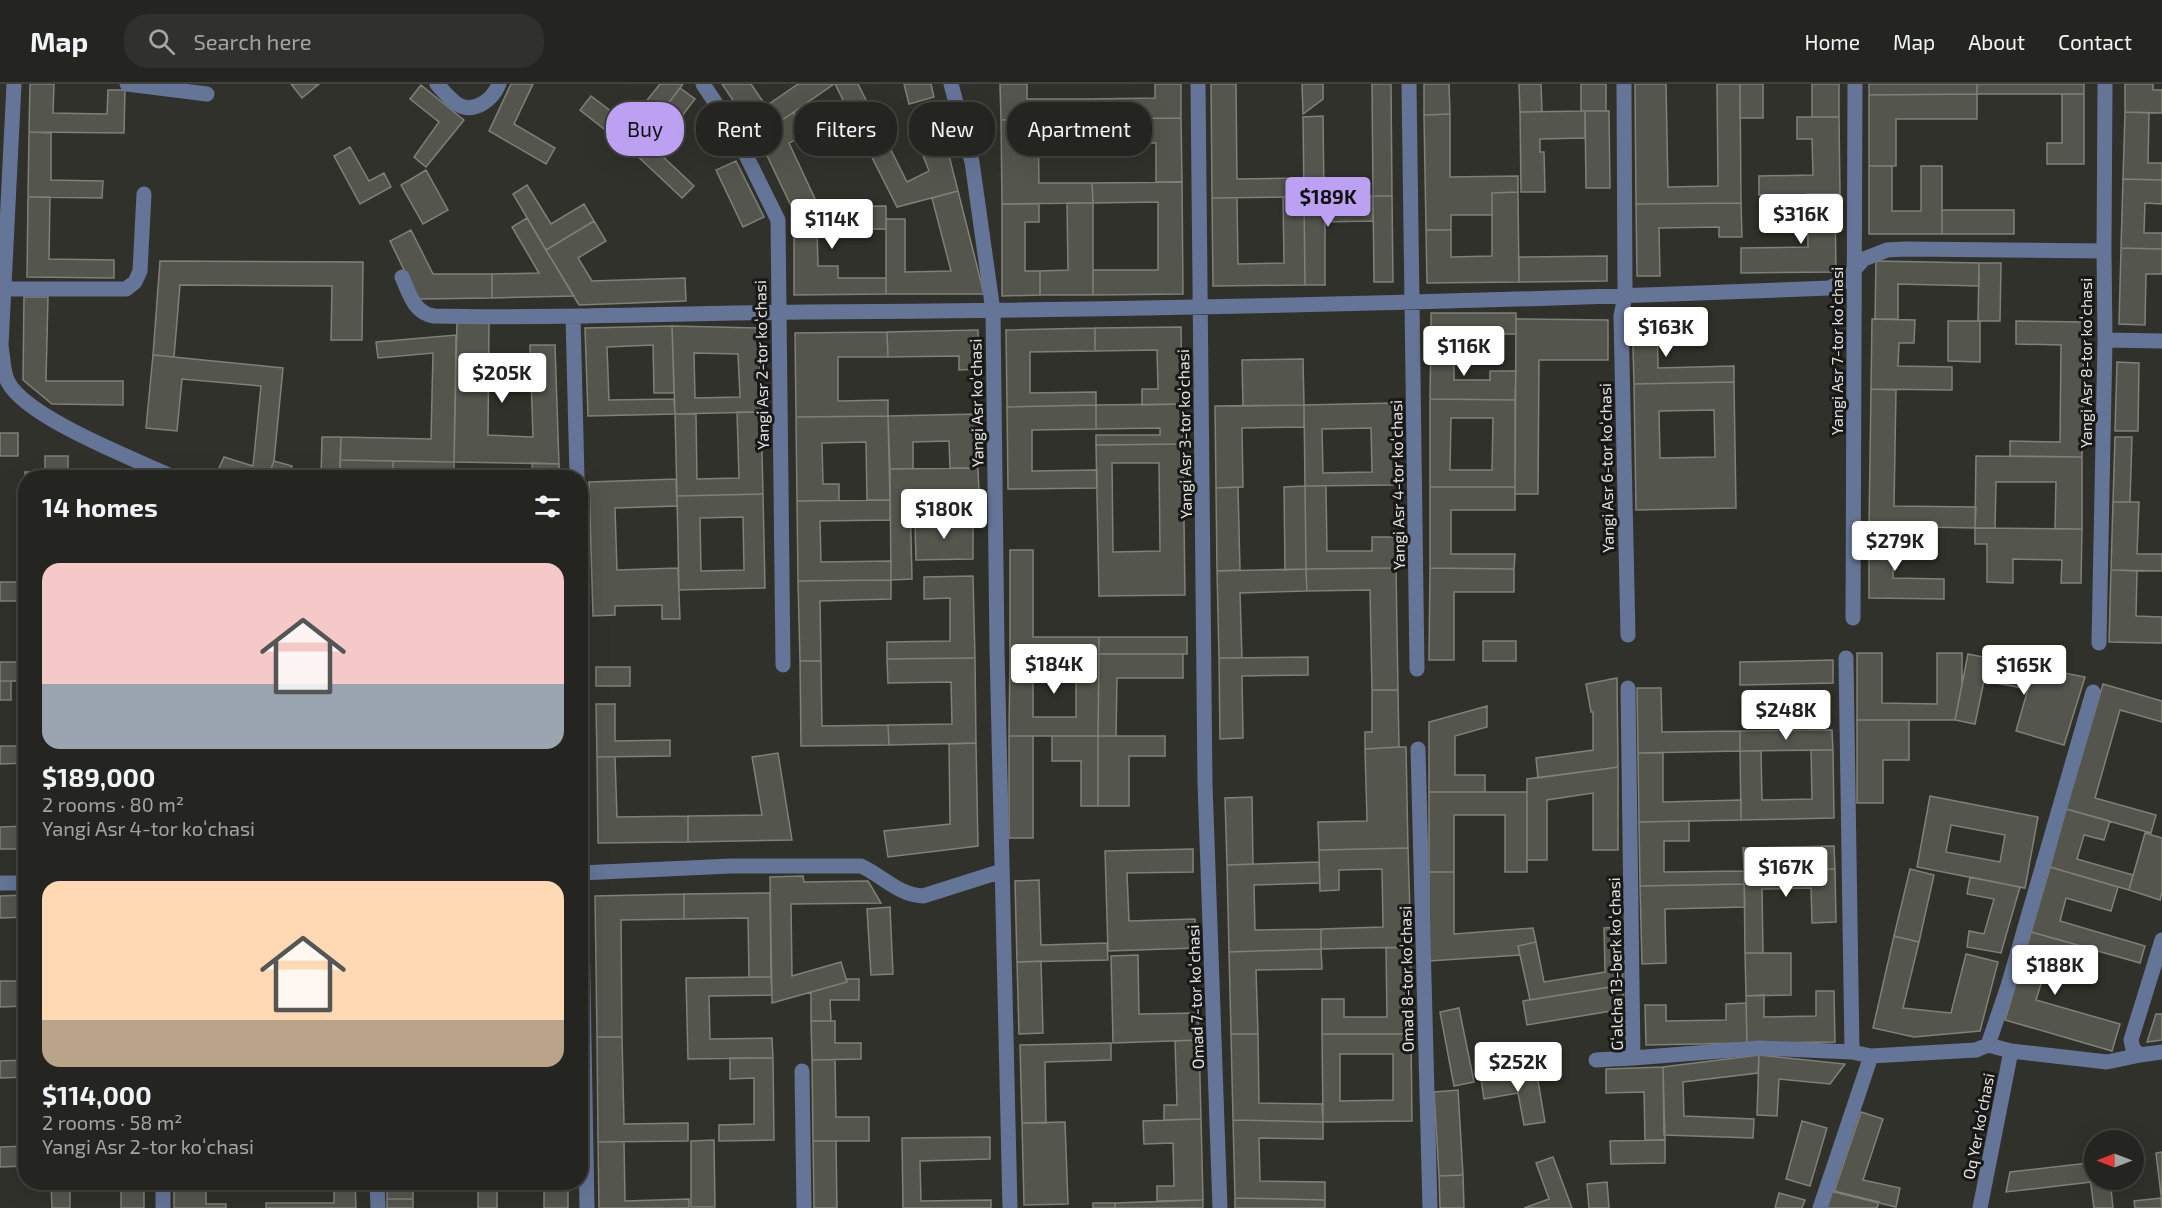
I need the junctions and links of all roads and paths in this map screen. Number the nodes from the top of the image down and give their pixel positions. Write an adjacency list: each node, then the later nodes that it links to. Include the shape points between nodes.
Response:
1 (14, 84): 17 (street)
2 (127, 84): 12 (street)
3 (436, 84): 4 (street, via 459,106 474,107 495,94)
4 (499, 84)
5 (703, 84): 22 (street, Yangi Asr 2-tor koʻchasi, via 734,130 778,220)
6 (951, 84): 21 (street, Yangi Asr koʻchasi, via 972,162)
7 (1198, 84): 20 (street, Yangi Asr 3-tor koʻchasi)
8 (1409, 84): 19 (street, Yangi Asr 4-tor koʻchasi)
9 (1624, 84): 18 (street, Yangi Asr 6-tor koʻchasi)
10 (1855, 84): 15 (street, Yangi Asr 7-tor koʻchasi)
11 (2105, 84): 14 (street, Yangi Asr 8-tor koʻchasi)
12 (207, 94)
13 (144, 194): 17 (street, via 140,272 126,289)
14 (2104, 251): 15 (street, via 1887,250 1864,259); 24 (street, Yangi Asr 8-tor koʻchasi)
15 (1854, 270): 18 (street, via 1843,282 1829,288); 28 (street, Yangi Asr 7-tor koʻchasi)
16 (402, 277): 23 (street, via 416,307 428,315)
17 (4, 289): 26 (street, via 1,346 8,382 30,406)
18 (1625, 296): 19 (street); 29 (street, Yangi Asr 6-tor koʻchasi, via 1621,316)
19 (1413, 301): 20 (street); 33 (street, Yangi Asr 4-tor koʻchasi)
20 (1200, 308): 21 (street); 37 (street, Yangi Asr 3-tor koʻchasi)
21 (993, 311): 22 (street); 38 (street, Yangi Asr koʻchasi)
22 (778, 312): 23 (street); 32 (street, Yangi Asr 2-tor koʻchasi)
23 (573, 317): 27 (street)
24 (2105, 340): 25 (street); 30 (street, Yangi Asr 8-tor koʻchasi)
25 (2162, 341)
26 (158, 470)
27 (577, 470)
28 (1853, 618)
29 (1628, 635)
30 (2099, 643)
31 (1845, 658): 45 (street)
32 (783, 664)
33 (1416, 669)
34 (1628, 688): 49 (street, Gʻalcha 13-berk koʻchasi)
35 (2093, 692): 43 (street)
36 (1418, 749): 61 (street, Omad 8-tor koʻchasi)
37 (1205, 784): 60 (street, Omad 7-tor koʻchasi)
38 (1002, 871): 39 (street, via 923,896 901,892 861,866 730,866); 59 (street, Yangi Asr koʻchasi)
39 (588, 873)
40 (0, 883): 41 (street)
41 (18, 883)
42 (2162, 940): 47 (street, via 2131,1040)
43 (1988, 1045): 44 (street); 48 (street, Gʻalcha 13-berk koʻchasi, via 1976,1050)
44 (2011, 1051): 47 (street, via 2107,1062); 63 (street, Oq Yer koʻchasi)
45 (1852, 1052): 48 (street, Gʻalcha 13-berk koʻchasi); 49 (street, Gʻalcha 13-berk koʻchasi, via 1759,1048)
46 (2162, 1052): 47 (street)
47 (2140, 1055)
48 (1871, 1056): 62 (street)
49 (1633, 1058): 50 (street)
50 (1596, 1060)
51 (802, 1071): 58 (street)
52 (163, 1190): 55 (street)
53 (377, 1190): 56 (street)
54 (587, 1190): 57 (street)
55 (163, 1208)
56 (378, 1208)
57 (587, 1208)
58 (804, 1208)
59 (1010, 1208)
60 (1220, 1208)
61 (1430, 1208)
62 (1820, 1208)
63 (1980, 1208)

